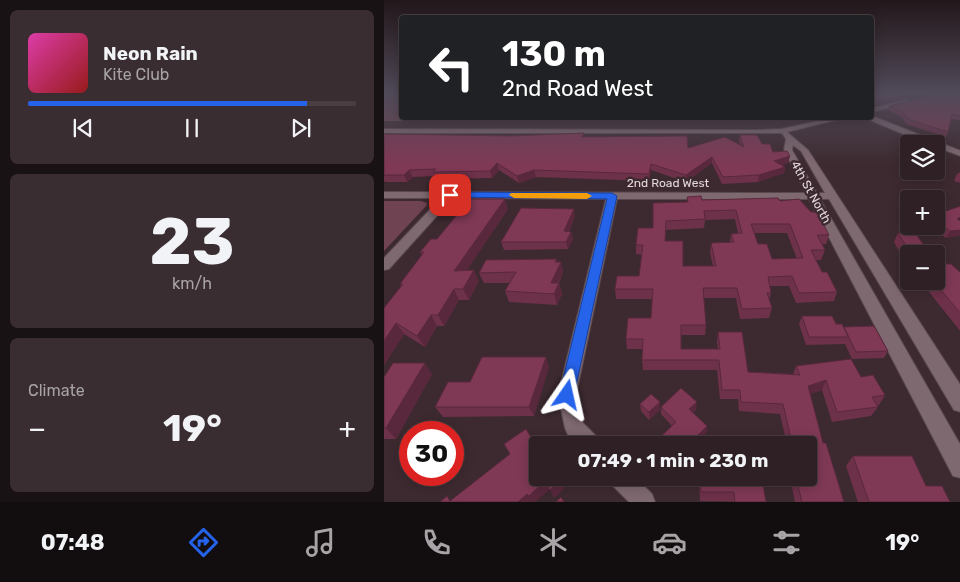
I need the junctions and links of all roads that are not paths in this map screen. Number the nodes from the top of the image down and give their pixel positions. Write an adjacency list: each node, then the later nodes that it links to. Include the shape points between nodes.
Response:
1 (834, 120): 4 (street)
2 (874, 120): 5 (street)
3 (384, 131): 4 (street)
4 (786, 135): 11 (street, 4th St North, via 788,150); 12 (street, 4th St North, via 804,150)
5 (913, 135)
6 (945, 148): 7 (street)
7 (960, 154)
8 (384, 195): 9 (street, 2nd Road West)
9 (450, 195): 10 (street, 2nd Road West); 13 (street)
10 (612, 196): 11 (street, 2nd Road West); 15 (street, via 567,395 575,428)
11 (814, 196): 12 (street, 2nd Road West); 16 (street, 4th St North)
12 (832, 196): 14 (street, 4th St North)
13 (384, 266)
14 (960, 404)
15 (583, 436)
16 (960, 468)
17 (629, 486): 18 (street)
18 (644, 502)

